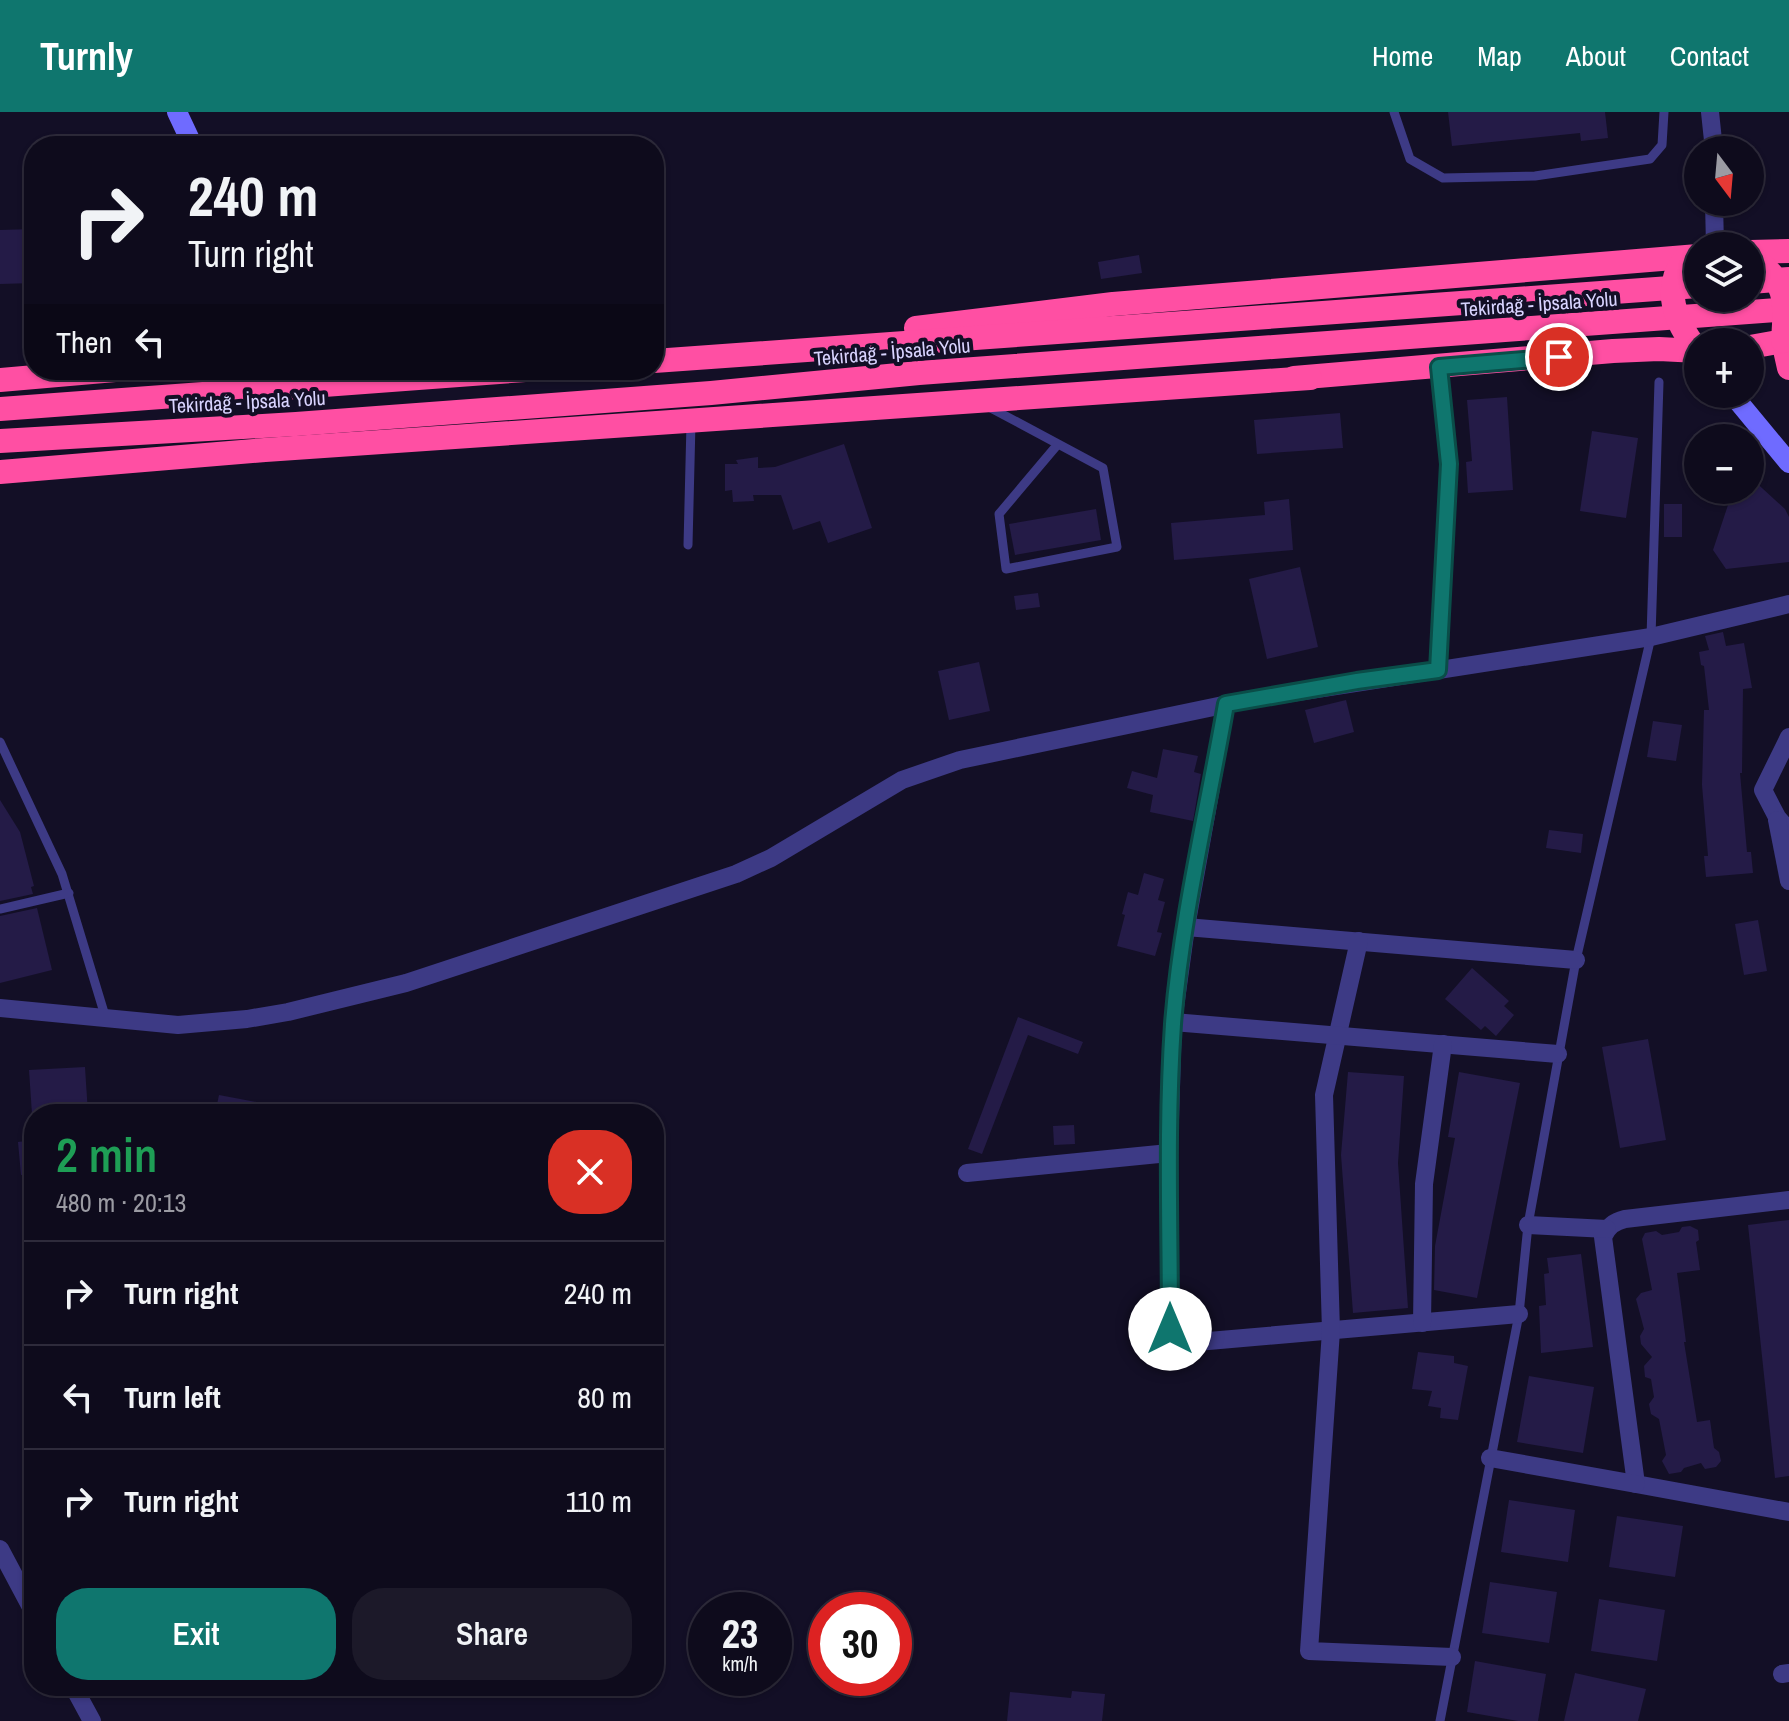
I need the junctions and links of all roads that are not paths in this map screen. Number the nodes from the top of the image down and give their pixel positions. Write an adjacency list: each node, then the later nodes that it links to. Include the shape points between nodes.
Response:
1 (177, 112): 5 (street)
2 (1394, 112): 3 (lane, via 1410,159 1443,178 1535,176 1650,159 1662,145)
3 (1664, 112)
4 (1710, 112): 6 (street)
5 (188, 136)
6 (1713, 136)
7 (1789, 251): 8 (highway)
8 (1764, 253)
9 (1684, 258): 20 (highway, via 1113,304)
10 (1764, 265): 17 (highway, bridge, via 1780,284)
11 (1684, 266): 16 (highway, bridge, via 1673,278 1672,295)
12 (1789, 279): 13 (highway)
13 (1764, 281)
14 (1684, 287): 20 (highway, Tekirdağ - İpsala Yolu)
15 (1789, 309): 29 (highway, Tekirdağ - İpsala Yolu)
16 (1684, 331)
17 (1786, 340): 18 (highway); 23 (highway)
18 (1764, 344)
19 (1684, 350): 22 (highway, via 1613,351)
20 (712, 356): 21 (highway, Tekirdağ - İpsala Yolu)
21 (664, 360)
22 (1439, 367): 25 (highway); 41 (street, via 1449,464)
23 (1789, 368)
24 (24, 378): 26 (highway)
25 (1310, 378): 29 (highway, via 1049,380); 30 (highway)
26 (0, 380)
27 (390, 380): 32 (highway, Tekirdağ - İpsala Yolu)
28 (1659, 382): 40 (lane)
29 (711, 393): 34 (highway, Tekirdağ - İpsala Yolu)
30 (975, 399): 33 (highway); 35 (lane)
31 (1744, 408): 36 (street)
32 (0, 409)
33 (691, 420): 37 (highway); 38 (lane)
34 (0, 441)
35 (1058, 444): 35 (lane, via 1103,468 1117,547 1006,569 999,514)
36 (1789, 463)
37 (0, 472)
38 (688, 545)
39 (1789, 604): 40 (street)
40 (1651, 637): 41 (street); 51 (lane)
41 (1438, 670): 42 (street)
42 (1226, 704): 49 (street); 53 (street, via 930,769 746,870 406,983 247,1019 178,1025)
43 (1789, 737): 45 (street, via 1763,790)
44 (0, 742): 47 (lane)
45 (1783, 824): 46 (street)
46 (1789, 881)
47 (69, 893): 48 (lane); 53 (lane)
48 (0, 909)
49 (1186, 927): 50 (street); 54 (street)
50 (1359, 941): 51 (street); 55 (street)
51 (1576, 960): 57 (lane)
52 (0, 1008): 53 (street)
53 (106, 1019)
54 (1173, 1022): 55 (street); 58 (street)
55 (1336, 1036): 56 (street); 65 (street, via 1324,1095)
56 (1443, 1044): 57 (street); 64 (street, via 1424,1184)
57 (1558, 1054): 61 (lane)
58 (1169, 1153): 59 (street); 65 (street, via 1170,1329 1180,1340)
59 (967, 1173)
60 (1789, 1200): 62 (street, via 1625,1219)
61 (1528, 1225): 62 (street); 63 (lane)
62 (1607, 1229): 67 (street, via 1603,1246)
63 (1519, 1314): 64 (street); 66 (lane)
64 (1422, 1323): 65 (street)
65 (1331, 1331): 71 (street, via 1309,1651)
66 (1490, 1458): 67 (street); 71 (lane)
67 (1636, 1484): 68 (street)
68 (1789, 1512)
69 (0, 1549): 70 (street)
70 (24, 1594)
71 (1452, 1657): 74 (lane)
72 (78, 1696): 73 (street)
73 (92, 1721)
74 (1440, 1721)

